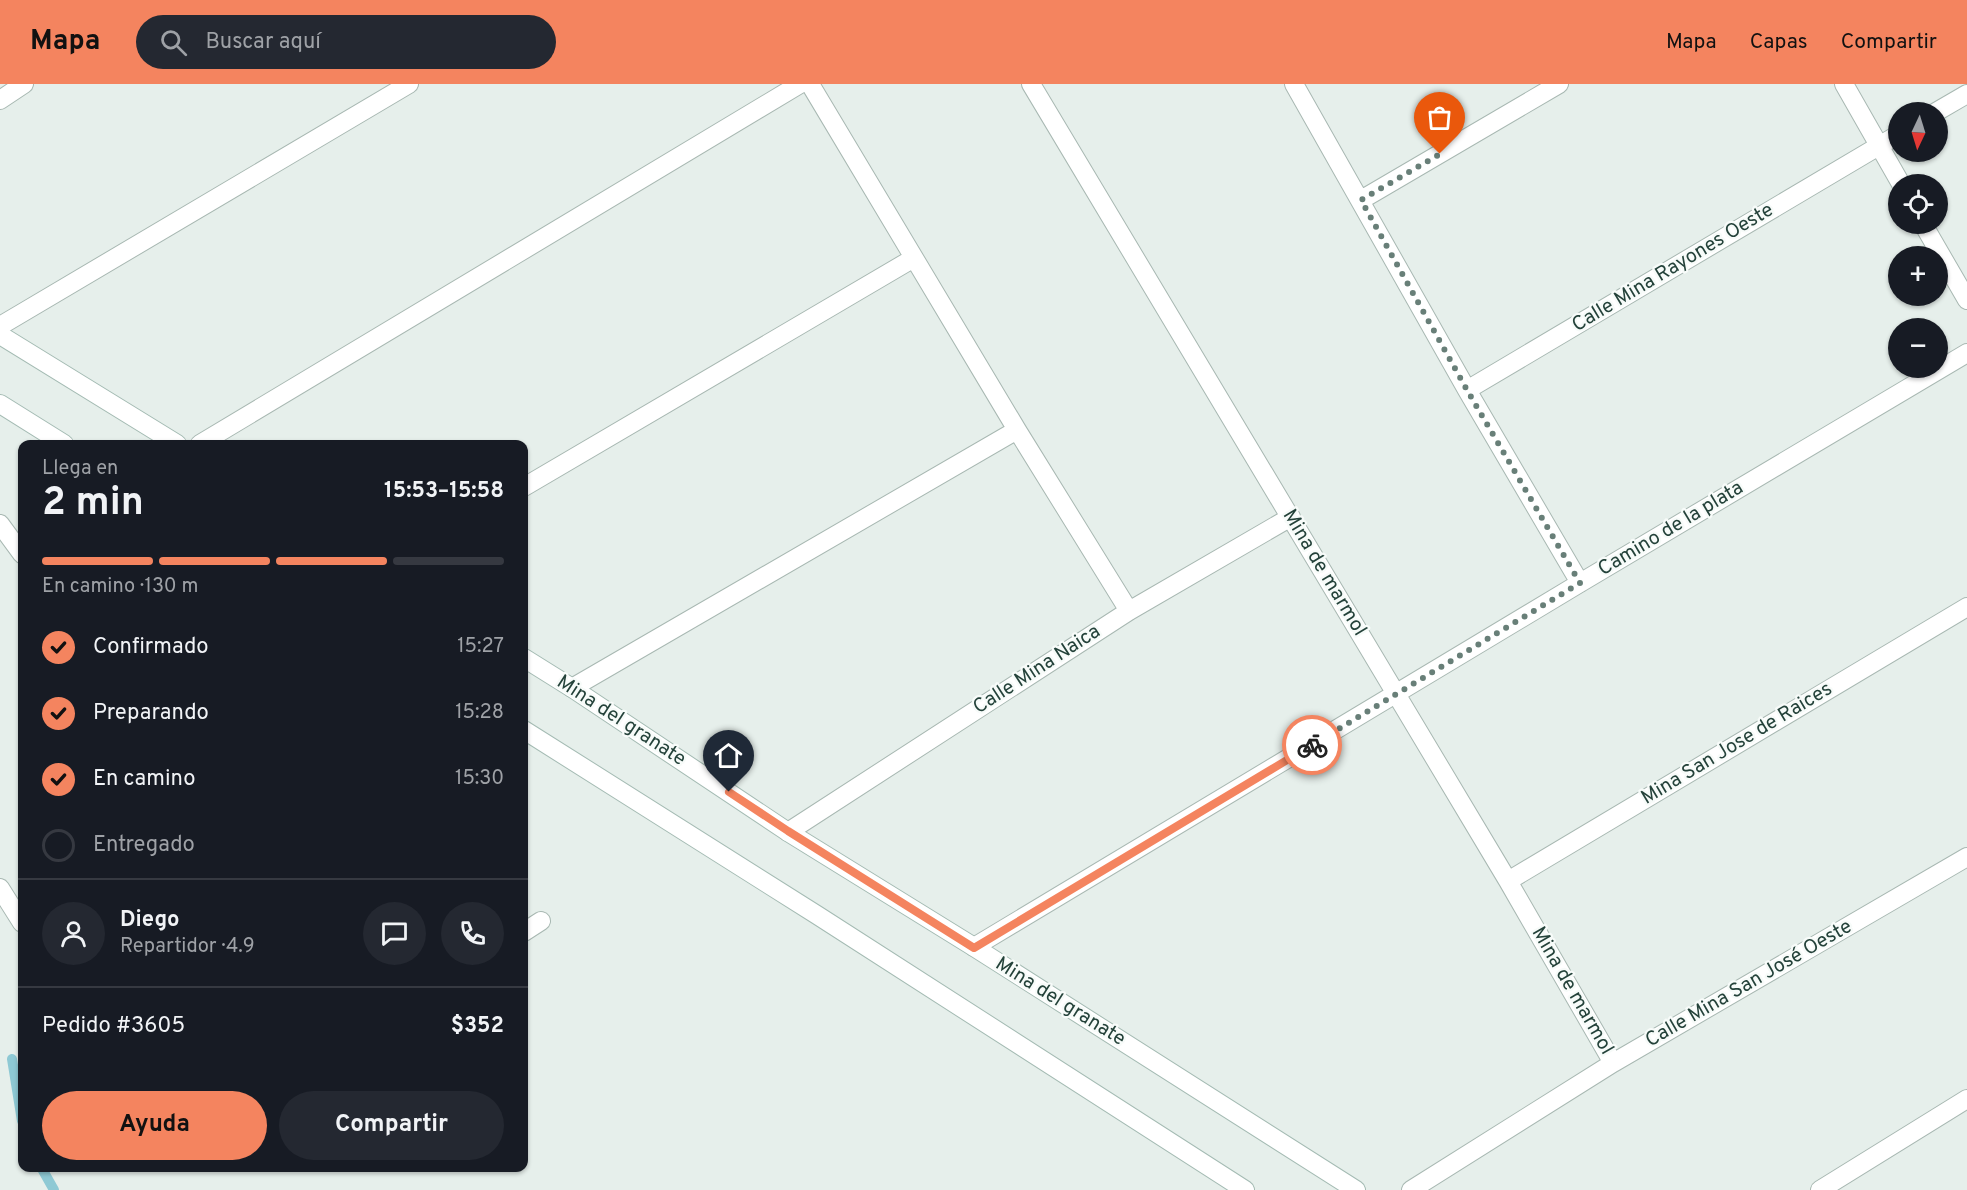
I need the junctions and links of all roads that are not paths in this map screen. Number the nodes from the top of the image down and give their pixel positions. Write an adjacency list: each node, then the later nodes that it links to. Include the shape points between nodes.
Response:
1 (24, 84): 10 (street)
2 (410, 84): 19 (street)
3 (800, 84): 27 (street)
4 (810, 84): 17 (street)
5 (1031, 84): 29 (street, Mina de marmol)
6 (1294, 84): 15 (street)
7 (1559, 84): 15 (street)
8 (1844, 84): 13 (street)
9 (1967, 94): 11 (street)
10 (0, 100)
11 (1948, 105)
12 (1888, 141): 13 (street, Calle Mina Rayones Oeste)
13 (1879, 146): 14 (street); 22 (street, Calle Mina Rayones Oeste)
14 (1895, 174)
15 (1361, 200): 22 (street)
16 (1929, 234): 18 (street)
17 (914, 258): 24 (street); 28 (street)
18 (1967, 300)
19 (0, 326)
20 (0, 335): 26 (street)
21 (1967, 354): 32 (street, Camino de la plata)
22 (1467, 390): 32 (street)
23 (0, 404): 25 (street)
24 (1017, 430): 34 (street); 36 (street)
25 (58, 440)
26 (171, 440)
27 (207, 440)
28 (528, 486)
29 (1291, 517): 34 (street, Calle Mina Naica); 37 (street, Mina de marmol)
30 (0, 524): 31 (street)
31 (18, 549)
32 (1580, 583): 37 (street, Camino de la plata)
33 (1967, 607): 41 (street, Mina San Jose de Raices)
34 (1129, 611): 39 (street, Calle Mina Naica)
35 (528, 660): 36 (street, Mina del granate)
36 (572, 688): 39 (street, Mina del granate)
37 (1396, 694): 41 (street, Mina de marmol); 46 (street, Camino de la plata)
38 (528, 733): 49 (street)
39 (788, 831): 46 (street, Mina del granate)
40 (1967, 857): 47 (street, Calle Mina San José Oeste)
41 (1508, 881): 47 (street, Mina de marmol)
42 (0, 888): 43 (street)
43 (18, 917)
44 (541, 921): 45 (street)
45 (528, 929)
46 (974, 948): 50 (street, Mina del granate)
47 (1613, 1063): 51 (street, Calle Mina San José Oeste)
48 (1967, 1100): 52 (street)
49 (1245, 1190)
50 (1356, 1190)
51 (1411, 1190)
52 (1820, 1190)

